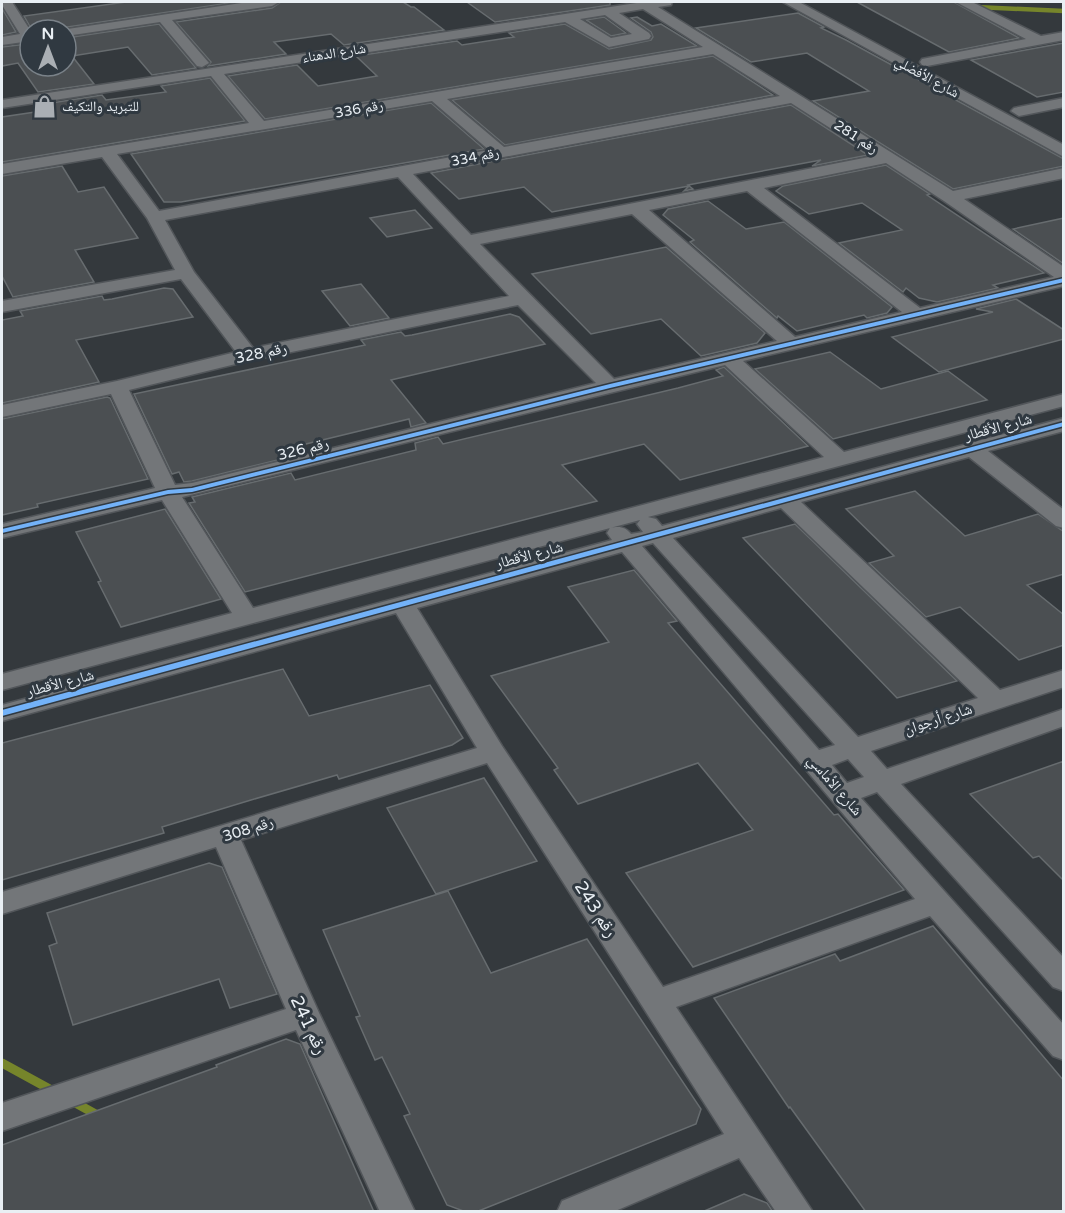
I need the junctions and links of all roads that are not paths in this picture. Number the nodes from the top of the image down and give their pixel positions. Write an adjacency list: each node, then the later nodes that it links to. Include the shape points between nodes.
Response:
1 (6, 2): 12 (street)
2 (272, 2): 11 (street)
3 (666, 2): 8 (street, شارع الدهناء)
4 (790, 2): 30 (street, شارع الأفضلي)
5 (815, 2): 19 (street, شارع الأفضلي)
6 (986, 2): 7 (street)
7 (966, 3): 16 (street)
8 (645, 5): 9 (street, شارع الدهناء); 18 (street, رقم 281)
9 (603, 6): 10 (street, شارع الدهناء); 10 (street, via 644,36 617,43 603,41); 20 (street, شارع الدهناء)
10 (567, 17): 20 (street, شارع الدهناء)
11 (163, 18): 13 (street); 20 (street)
12 (18, 20)
13 (78, 30)
14 (1064, 36): 16 (street)
15 (18, 39): 17 (street)
16 (1038, 40): 19 (street)
17 (2, 41)
18 (717, 49): 22 (street, رقم 336); 23 (street, رقم 281)
19 (927, 62): 26 (street, شارع الأفضلي)
20 (208, 67): 21 (street, شارع الدهناء); 25 (street, شارع الدهناء); 27 (street)
21 (2, 94)
22 (435, 96): 27 (street, رقم 336); 31 (street)
23 (796, 98): 31 (street, رقم 334); 32 (street, رقم 281)
24 (1064, 102): 26 (street)
25 (2, 104)
26 (1019, 111): 28 (street, شارع الأفضلي)
27 (260, 126): 29 (street, رقم 336)
28 (1064, 135)
29 (106, 151): 33 (street, رقم 336); 39 (street)
30 (1064, 152)
31 (501, 153): 34 (street, رقم 334)
32 (889, 158): 36 (street); 37 (street, رقم 281)
33 (2, 169)
34 (401, 171): 39 (street, رقم 334); 40 (street)
35 (1064, 173): 37 (street)
36 (750, 186): 38 (street); 45 (street)
37 (950, 197): 42 (street, رقم 281)
38 (636, 208): 40 (street); 46 (street)
39 (155, 217): 41 (street)
40 (468, 241): 43 (street)
41 (186, 273): 44 (street); 47 (street)
42 (1064, 278): 45 (street, رقم 326)
43 (522, 299): 47 (street, رقم 328); 49 (street)
44 (2, 307)
45 (916, 315): 46 (street, رقم 326)
46 (791, 344): 48 (street, رقم 326)
47 (248, 355): 50 (street, رقم 328)
48 (730, 358): 49 (street, رقم 326); 55 (street)
49 (610, 386): 56 (street, رقم 326, via 192,490)
50 (117, 387): 52 (street, رقم 328); 56 (street)
51 (1064, 400): 55 (street, شارع الأقطار)
52 (2, 411)
53 (1064, 424): 54 (street, شارع الأقطار)
54 (971, 448): 57 (street, شارع الأقطار); 59 (street)
55 (840, 460): 58 (street, شارع الأقطار)
56 (168, 492): 60 (street, رقم 326); 64 (street)
57 (785, 499): 62 (street, شارع الأقطار); 67 (street)
58 (640, 514): 61 (street, شارع الأقطار); 62 (street)
59 (1060, 514)
60 (2, 531)
61 (617, 532): 62 (street, شارع الأقطار); 63 (street, شارع الأقطار); 64 (street, شارع الأقطار); 72 (street, شارع الأماسي)
62 (657, 535): 70 (street)
63 (402, 603): 68 (street, شارع الأقطار); 71 (street, رقم 243)
64 (246, 616): 66 (street, شارع الأقطار)
65 (1064, 678): 67 (street, شارع أرجوان)
66 (2, 682)
67 (995, 700): 70 (street, شارع أرجوان)
68 (2, 713)
69 (1064, 717): 73 (street)
70 (864, 744): 72 (street, شارع أرجوان); 73 (street)
71 (493, 752): 75 (street, رقم 308); 79 (street, رقم 243)
72 (814, 761): 74 (street, شارع الأماسي)
73 (893, 776): 74 (street); 78 (street)
74 (843, 794): 77 (street, شارع الأماسي)
75 (225, 836): 76 (street, رقم 308); 80 (street, رقم 241)
76 (2, 903)
77 (935, 903): 79 (street); 81 (street, شارع الأماسي)
78 (1064, 979)
79 (657, 1000): 83 (street, رقم 243)
80 (304, 1016): 82 (street); 84 (street, رقم 241)
81 (1064, 1047)
82 (2, 1117)
83 (746, 1140): 85 (street); 86 (street, رقم 243)
84 (398, 1212)
85 (574, 1212)
86 (796, 1212)

